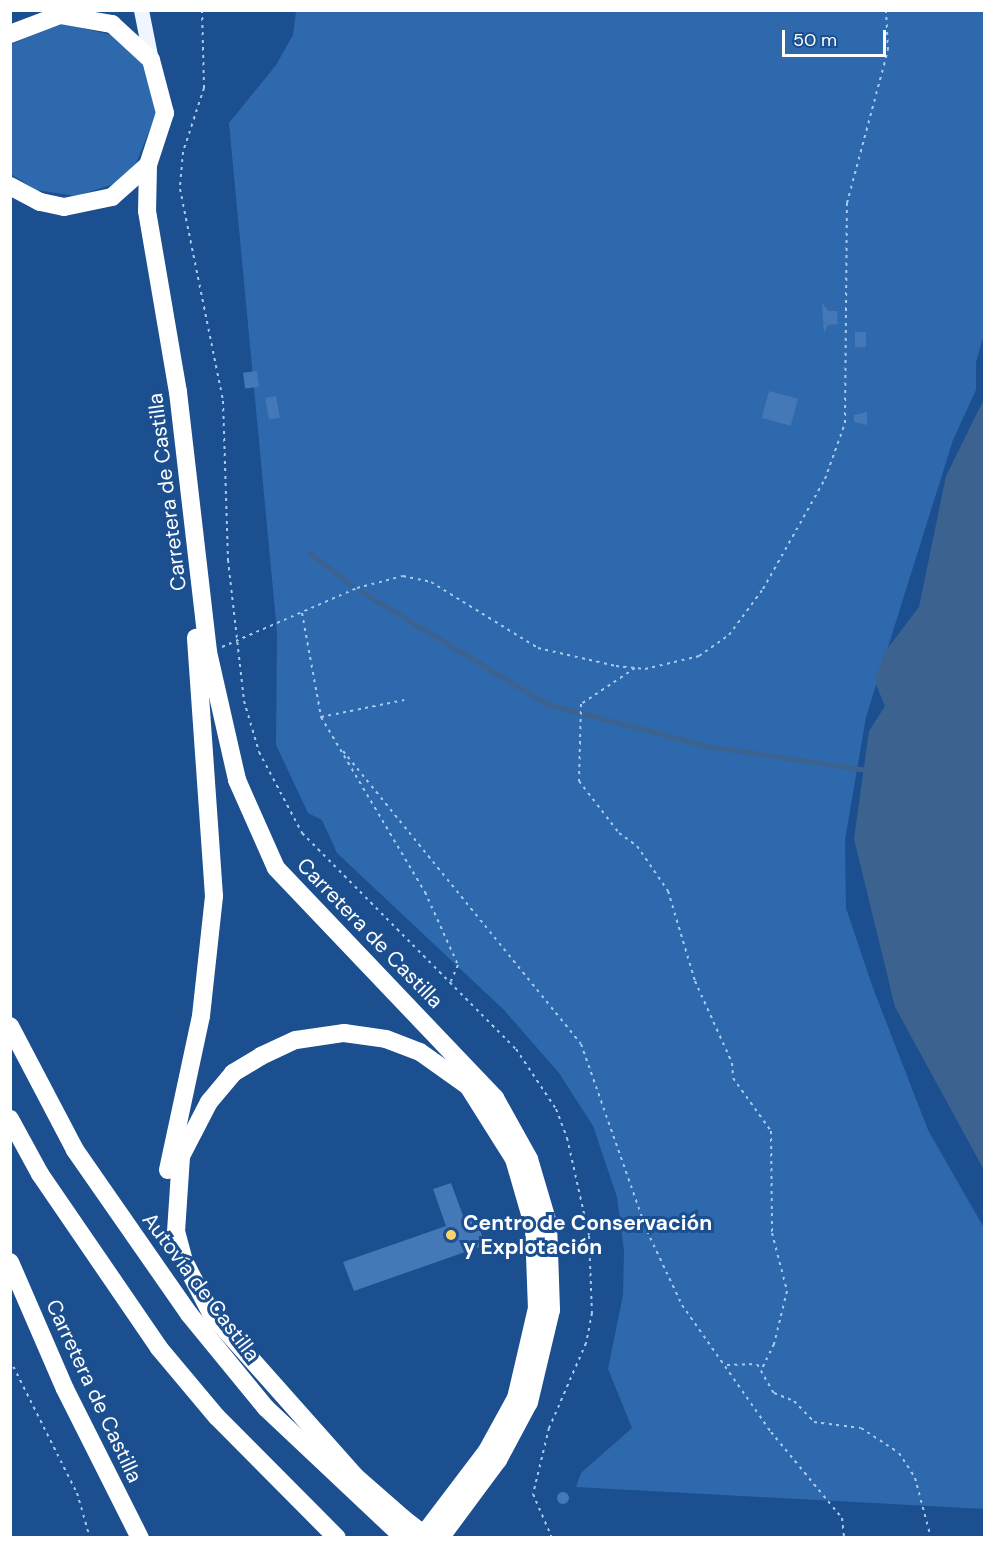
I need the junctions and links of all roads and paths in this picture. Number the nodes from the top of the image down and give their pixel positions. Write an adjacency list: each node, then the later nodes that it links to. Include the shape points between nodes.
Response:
1 (141, 10): 8 (main road)
2 (202, 10): 13 (path, via 204,88 179,170 223,401)
3 (886, 10): 15 (path, via 888,50 847,202 847,390 837,450 743,620 699,656)
4 (63, 13): 6 (highway); 8 (highway, via 112,24)
5 (10, 18): 6 (highway)
6 (32, 22): 7 (highway)
7 (10, 34)
8 (151, 60): 9 (highway, via 165,113)
9 (148, 165): 10 (highway, via 112,197 89,205 40,202); 11 (highway, Carretera de Castilla, via 147,211 165,302)
10 (10, 186)
11 (189, 484): 14 (highway, Carretera de Castilla); 26 (highway, via 214,896 201,1016 170,1149 167,1236 190,1294 215,1332 291,1417)
12 (302, 612): 13 (path); 15 (path, via 379,580 403,576 431,582 538,648); 17 (path)
13 (235, 641): 14 (path); 19 (path, via 259,752 302,833)
14 (208, 652): 33 (highway, Carretera de Castilla, via 237,780 276,868 326,925 480,1077 511,1123 540,1192 553,1282 540,1370 498,1460)
15 (635, 668): 25 (path, via 581,704 579,781 619,833 637,846 668,891 695,981 732,1063 733,1078 771,1131 772,1233 787,1291 774,1344)
16 (404, 700): 17 (path)
17 (321, 717): 18 (path)
18 (343, 751): 19 (path, via 372,810 426,892 458,965); 24 (path, via 581,1044 647,1230 682,1305)
19 (450, 983): 34 (path, via 516,1049 538,1080 567,1138 582,1197 592,1313 586,1343 549,1428 533,1494)
20 (10, 1026): 27 (highway, Autovía de Castilla, via 75,1150 189,1314 266,1408)
21 (10, 1119): 30 (highway, via 46,1184 159,1348 217,1418)
22 (10, 1262): 28 (highway, Carretera de Castilla, via 65,1389)
23 (10, 1360): 29 (path, via 77,1493)
24 (727, 1365): 25 (path, via 757,1364); 35 (path, via 771,1432 842,1518)
25 (761, 1371): 36 (path, via 774,1393 794,1401 814,1422 861,1428 899,1454 915,1478)
26 (355, 1476): 27 (highway); 31 (highway, via 212,1315 184,1262 176,1232 181,1156 209,1101 233,1073 264,1054 296,1040 344,1033 405,1046 468,1086 514,1159 534,1228 537,1308 516,1398 487,1451)
27 (401, 1529): 32 (highway, bridge)
28 (140, 1537)
29 (90, 1538)
30 (337, 1538)
31 (421, 1538)
32 (428, 1538)
33 (440, 1538)
34 (552, 1538)
35 (844, 1538)
36 (931, 1538)

